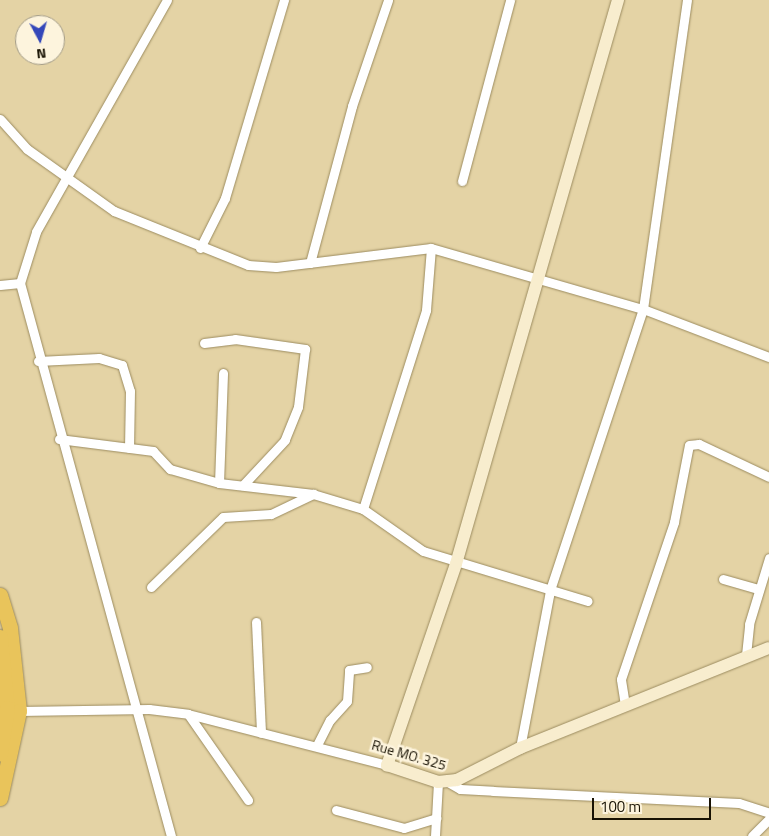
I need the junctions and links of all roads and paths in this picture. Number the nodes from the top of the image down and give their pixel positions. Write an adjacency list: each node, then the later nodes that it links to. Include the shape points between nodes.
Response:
1 (167, 0): 8 (street)
2 (284, 0): 10 (street, via 225,198)
3 (388, 0): 12 (street, via 352,106)
4 (510, 0): 9 (street)
5 (618, 0): 13 (street)
6 (687, 0): 16 (street)
7 (0, 119): 8 (street, via 27,149)
8 (66, 177): 10 (street, via 114,211); 14 (street, via 36,232)
9 (462, 181)
10 (200, 248): 12 (street, via 248,265)
11 (431, 248): 12 (street); 13 (street); 27 (street, via 426,310)
12 (310, 263)
13 (535, 278): 16 (street); 29 (street)
14 (20, 283): 15 (street); 19 (street)
15 (0, 285)
16 (643, 309): 18 (street); 33 (street)
17 (204, 343): 25 (street, via 235,339 305,349 298,406 285,440)
18 (769, 357)
19 (38, 361): 21 (street); 22 (street, via 99,358 122,365 130,390)
20 (223, 373): 24 (street)
21 (59, 439): 22 (street); 43 (street)
22 (129, 448): 24 (street, via 153,451 170,469)
23 (769, 477): 41 (street, via 699,444 689,446 674,522 621,679)
24 (219, 483): 25 (street)
25 (243, 486): 26 (street)
26 (313, 494): 27 (street); 31 (street, via 270,514 223,517)
27 (363, 509): 29 (street, via 423,551)
28 (769, 558): 32 (street)
29 (456, 564): 33 (street); 49 (street)
30 (723, 580): 32 (street)
31 (151, 587)
32 (758, 589): 39 (street)
33 (550, 590): 35 (street); 47 (street)
34 (0, 595): 42 (highway, via 10,628)
35 (588, 601)
36 (256, 622): 45 (street)
37 (0, 638): 42 (highway)
38 (769, 648): 39 (street, Rue MO. 325)
39 (746, 655): 41 (street, Rue MO. 325)
40 (367, 667): 46 (street, via 349,670 347,700 330,720)
41 (625, 705): 47 (street, Rue MO. 325)
42 (9, 709): 43 (street, Rue MO. 325); 48 (highway); 51 (highway)
43 (137, 710): 44 (street, Rue MO. 325); 57 (street)
44 (188, 714): 45 (street, Rue MO. 325); 52 (street)
45 (261, 734): 46 (street, Rue MO. 325)
46 (317, 745): 49 (street, Rue MO. 325)
47 (520, 748): 50 (street, Rue MO. 325)
48 (0, 753)
49 (387, 765): 50 (street, Rue MO. 325)
50 (443, 782): 54 (street, via 460,789 484,791 739,803); 55 (street)
51 (0, 798)
52 (248, 800)
53 (336, 810): 55 (street, via 404,828)
54 (769, 812)
55 (436, 818): 58 (street)
56 (769, 819): 59 (street)
57 (171, 836)
58 (435, 836)
59 (752, 836)

